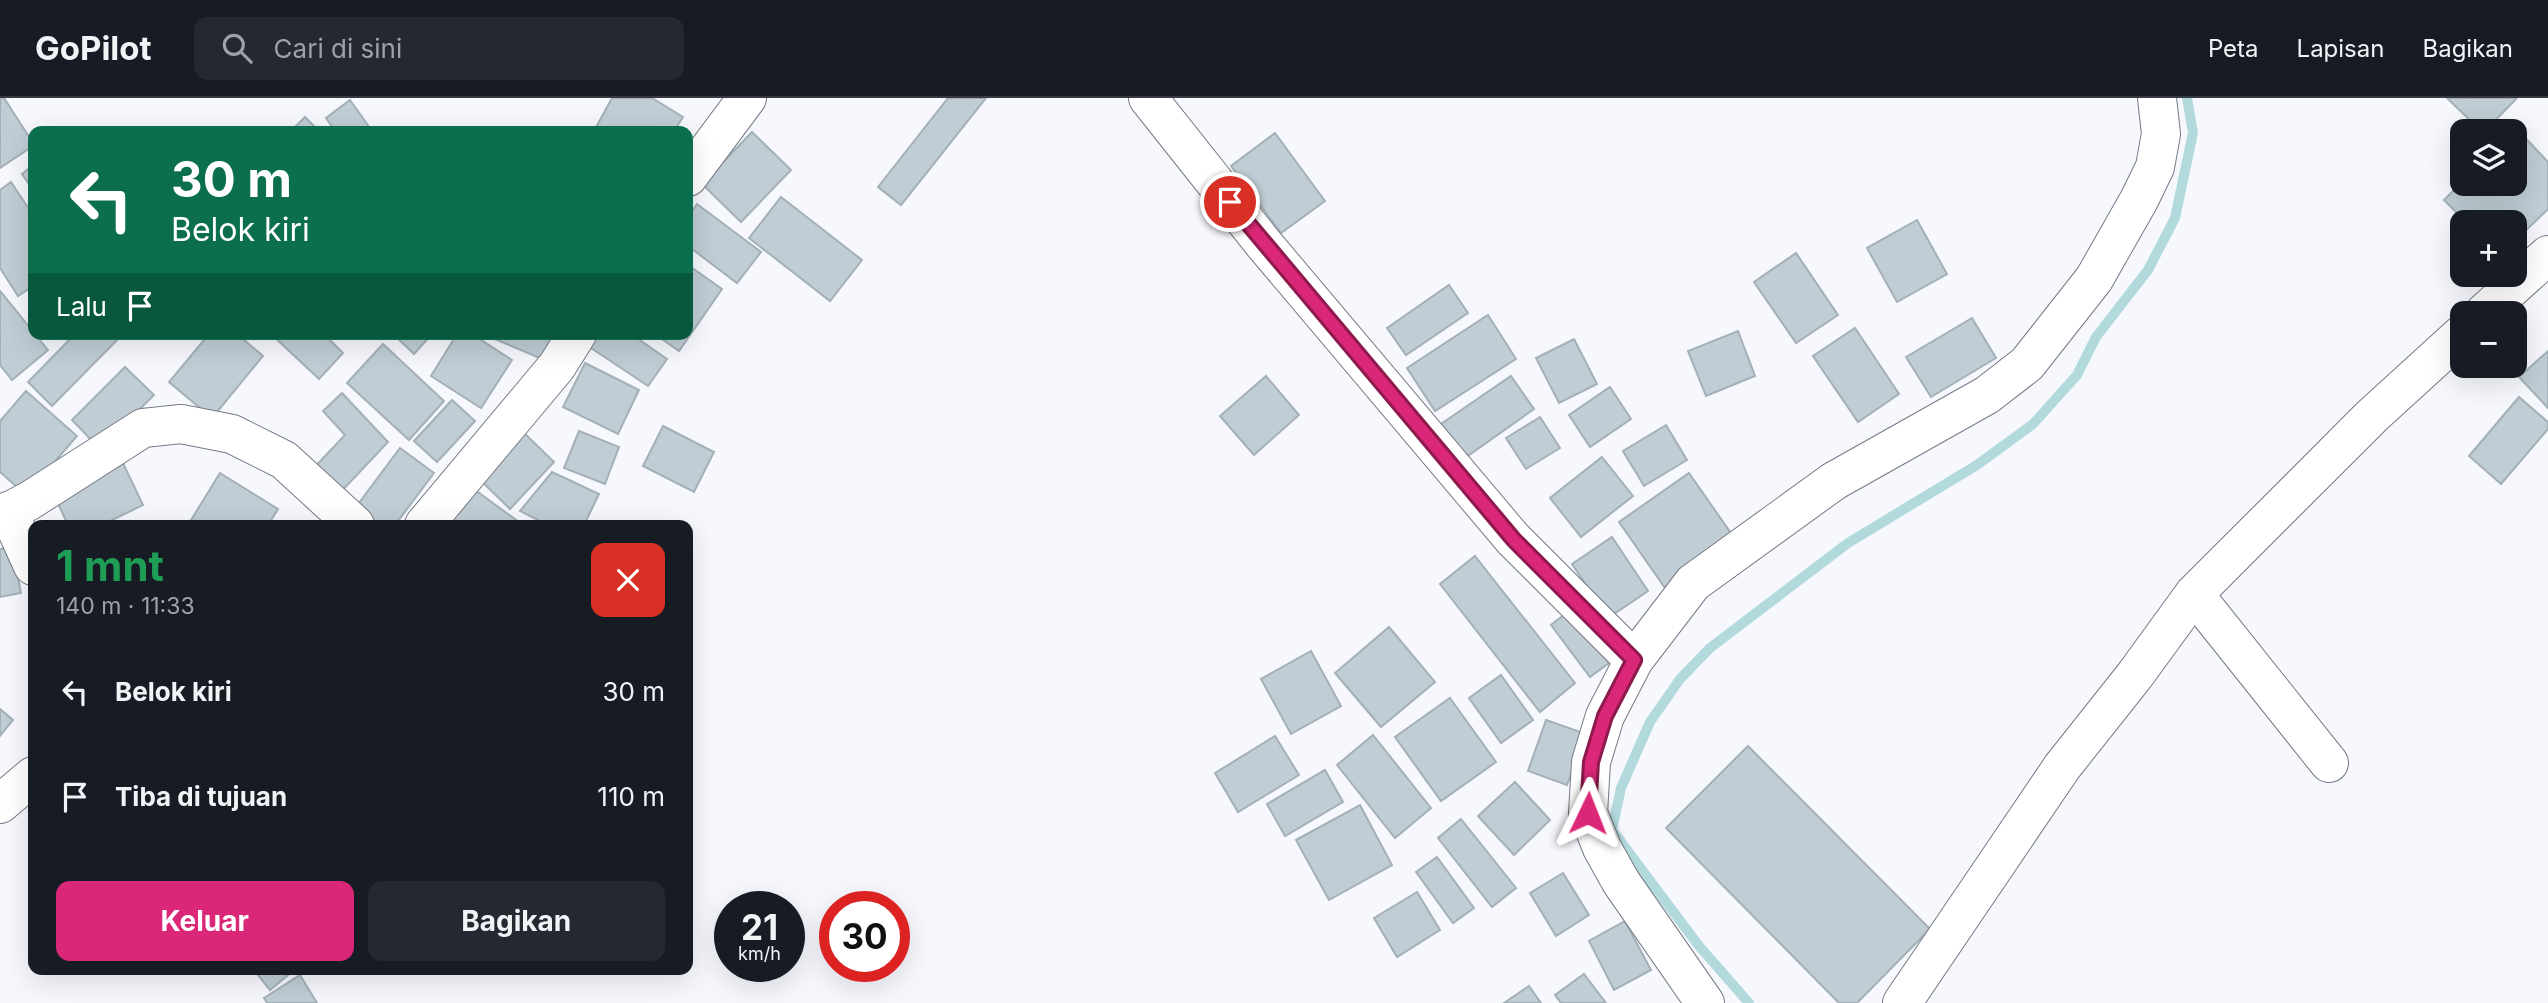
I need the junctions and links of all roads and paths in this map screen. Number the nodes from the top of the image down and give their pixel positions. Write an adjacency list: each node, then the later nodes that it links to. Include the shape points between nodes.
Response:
1 (747, 98): 4 (street)
2 (1148, 98): 14 (street, via 1514,540)
3 (2157, 98): 14 (street, via 2161,134 2155,167 2139,200 2094,279 2027,365 1987,395 1834,481 1693,583)
4 (693, 170)
5 (2548, 255): 6 (street)
6 (2497, 301)
7 (573, 340): 11 (street, via 557,366)
8 (2450, 345): 13 (street)
9 (4, 513): 10 (street, via 143,428 181,424 232,434 284,460); 12 (street)
10 (350, 520)
11 (428, 520)
12 (28, 557)
13 (2194, 594): 15 (street); 19 (street, via 2062,767)
14 (1634, 660): 18 (street, via 1605,716 1591,762 1588,813 1621,882)
15 (2329, 763)
16 (28, 780): 17 (street)
17 (0, 804)
18 (1705, 1003)
19 (1902, 1003)

